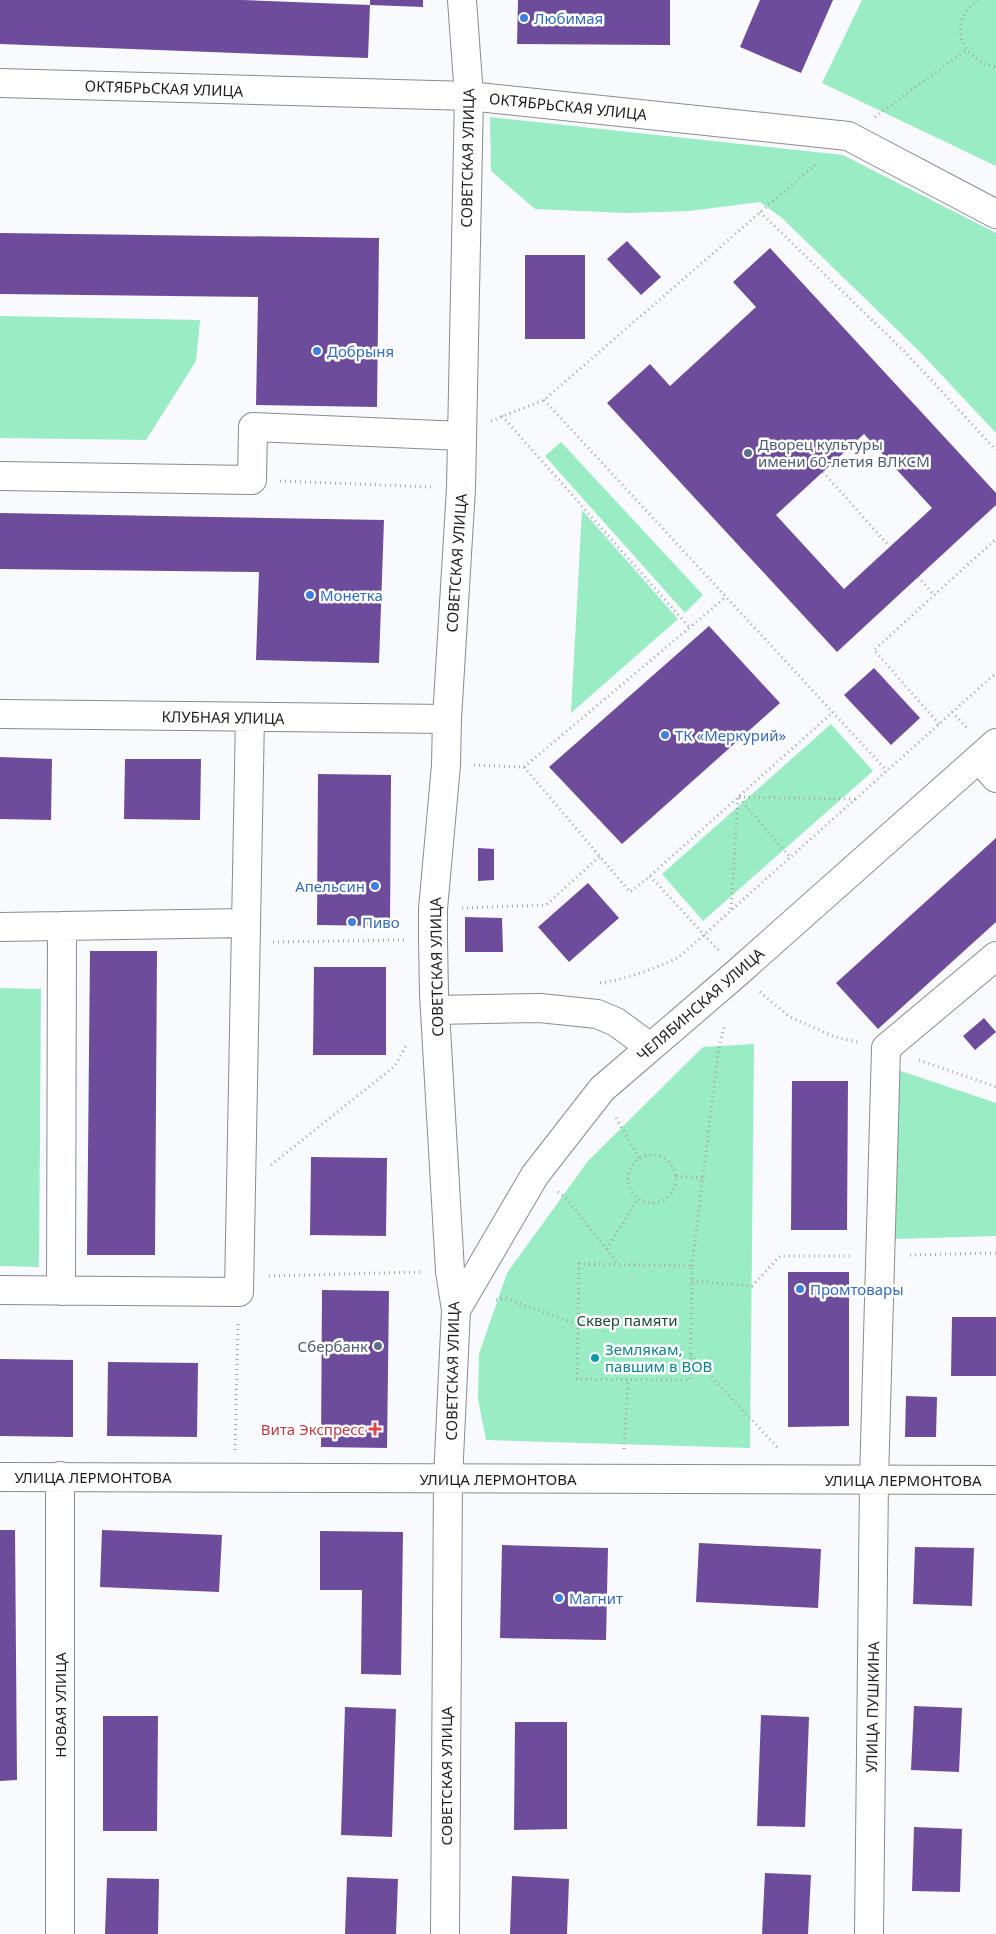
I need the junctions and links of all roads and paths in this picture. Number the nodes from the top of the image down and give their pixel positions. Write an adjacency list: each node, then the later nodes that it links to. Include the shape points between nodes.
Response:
1 (462, 0): 6 (street, СОВЕТСКАЯ УЛИЦА)
2 (978, 0): 3 (path, via 965,14 961,26)
3 (966, 50): 4 (path, via 979,62); 7 (path)
4 (996, 68)
5 (0, 84): 6 (street, ОКТЯБРЬСКАЯ УЛИЦА)
6 (469, 96): 7 (street, ОКТЯБРЬСКАЯ УЛИЦА); 12 (street, СОВЕТСКАЯ УЛИЦА)
7 (848, 136): 8 (path); 9 (street, ОКТЯБРЬСКАЯ УЛИЦА)
8 (760, 212): 10 (path); 13 (path, via 906,353)
9 (996, 214)
10 (544, 400): 11 (path); 22 (path)
11 (502, 416): 12 (path); 23 (path)
12 (462, 436): 16 (street, via 253,427); 17 (street, СОВЕТСКАЯ УЛИЦА)
13 (996, 450)
14 (822, 472): 19 (path)
15 (0, 476): 16 (street)
16 (252, 480): 17 (path)
17 (461, 488): 28 (street, СОВЕТСКАЯ УЛИЦА)
18 (996, 539): 21 (path)
19 (890, 547)
20 (918, 577): 21 (path)
21 (934, 595): 29 (path, via 874,650)
22 (726, 597): 23 (path); 25 (path)
23 (690, 628): 32 (path)
24 (996, 673): 29 (path)
25 (833, 712): 33 (path); 34 (path)
26 (0, 714): 27 (street, КЛУБНАЯ УЛИЦА)
27 (250, 717): 28 (street, КЛУБНАЯ УЛИЦА); 41 (street)
28 (447, 719): 31 (street, СОВЕТСКАЯ УЛИЦА)
29 (939, 724): 33 (path)
30 (990, 760): 47 (street, ЧЕЛЯБИНСКАЯ УЛИЦА)
31 (446, 765): 32 (path); 39 (street, СОВЕТСКАЯ УЛИЦА)
32 (524, 767): 36 (path)
33 (887, 771): 35 (path)
34 (738, 797): 35 (path); 37 (path); 38 (path); 40 (path)
35 (855, 799): 37 (path)
36 (600, 856): 38 (path, via 630,892); 39 (path, via 546,905)
37 (790, 858): 40 (path)
38 (650, 876): 44 (path)
39 (433, 909): 45 (street, СОВЕТСКАЯ УЛИЦА)
40 (731, 910): 44 (path)
41 (246, 923): 42 (street); 45 (path, via 273,942); 59 (street)
42 (62, 926): 43 (street); 69 (street)
43 (0, 927)
44 (705, 934): 47 (path); 48 (path, via 678,958 621,980)
45 (433, 940): 49 (street, СОВЕТСКАЯ УЛИЦА)
46 (996, 956): 53 (street)
47 (737, 973): 52 (street, ЧЕЛЯБИНСКАЯ УЛИЦА); 53 (path, via 790,1017 835,1037)
48 (597, 984)
49 (435, 1010): 52 (street, via 540,1008 597,1014 616,1022); 65 (street, СОВЕТСКАЯ УЛИЦА)
50 (408, 1042): 59 (path, via 395,1066)
51 (719, 1046): 58 (path)
52 (650, 1047): 71 (street, ЧЕЛЯБИНСКАЯ УЛИЦА, via 602,1089 536,1175)
53 (886, 1048): 54 (path); 81 (street, УЛИЦА ПУШКИНА)
54 (996, 1087)
55 (620, 1128): 56 (path)
56 (639, 1158): 57 (path, via 662,1157 669,1162); 61 (path, via 627,1178 632,1193)
57 (676, 1176): 58 (path); 61 (path, via 673,1191 661,1202)
58 (702, 1178): 64 (path)
59 (241, 1189): 70 (street)
60 (565, 1197): 62 (path)
61 (638, 1199): 62 (path)
62 (606, 1249): 63 (path)
63 (618, 1264): 64 (path); 72 (path, via 579,1264)
64 (692, 1266): 66 (path)
65 (450, 1271): 70 (path, via 266,1276); 71 (street, СОВЕТСКАЯ УЛИЦА)
66 (692, 1281): 67 (path); 73 (path)
67 (752, 1286)
68 (0, 1290): 69 (street)
69 (60, 1291): 70 (street)
70 (239, 1292): 79 (path)
71 (456, 1310): 72 (path, via 505,1298); 80 (street, СОВЕТСКАЯ УЛИЦА)
72 (578, 1325): 74 (path, via 577,1379)
73 (691, 1354): 74 (path, via 690,1380); 76 (path)
74 (628, 1380): 75 (path)
75 (625, 1444)
76 (781, 1452)
77 (60, 1476): 78 (street, УЛИЦА ЛЕРМОНТОВА); 79 (street, УЛИЦА ЛЕРМОНТОВА); 83 (street, НОВАЯ УЛИЦА)
78 (0, 1477)
79 (234, 1478): 80 (street, УЛИЦА ЛЕРМОНТОВА)
80 (448, 1479): 81 (street, УЛИЦА ЛЕРМОНТОВА); 84 (street, СОВЕТСКАЯ УЛИЦА)
81 (874, 1480): 82 (street, УЛИЦА ЛЕРМОНТОВА); 85 (street, УЛИЦА ПУШКИНА)
82 (996, 1480)
83 (60, 1934)
84 (445, 1934)
85 (869, 1934)

